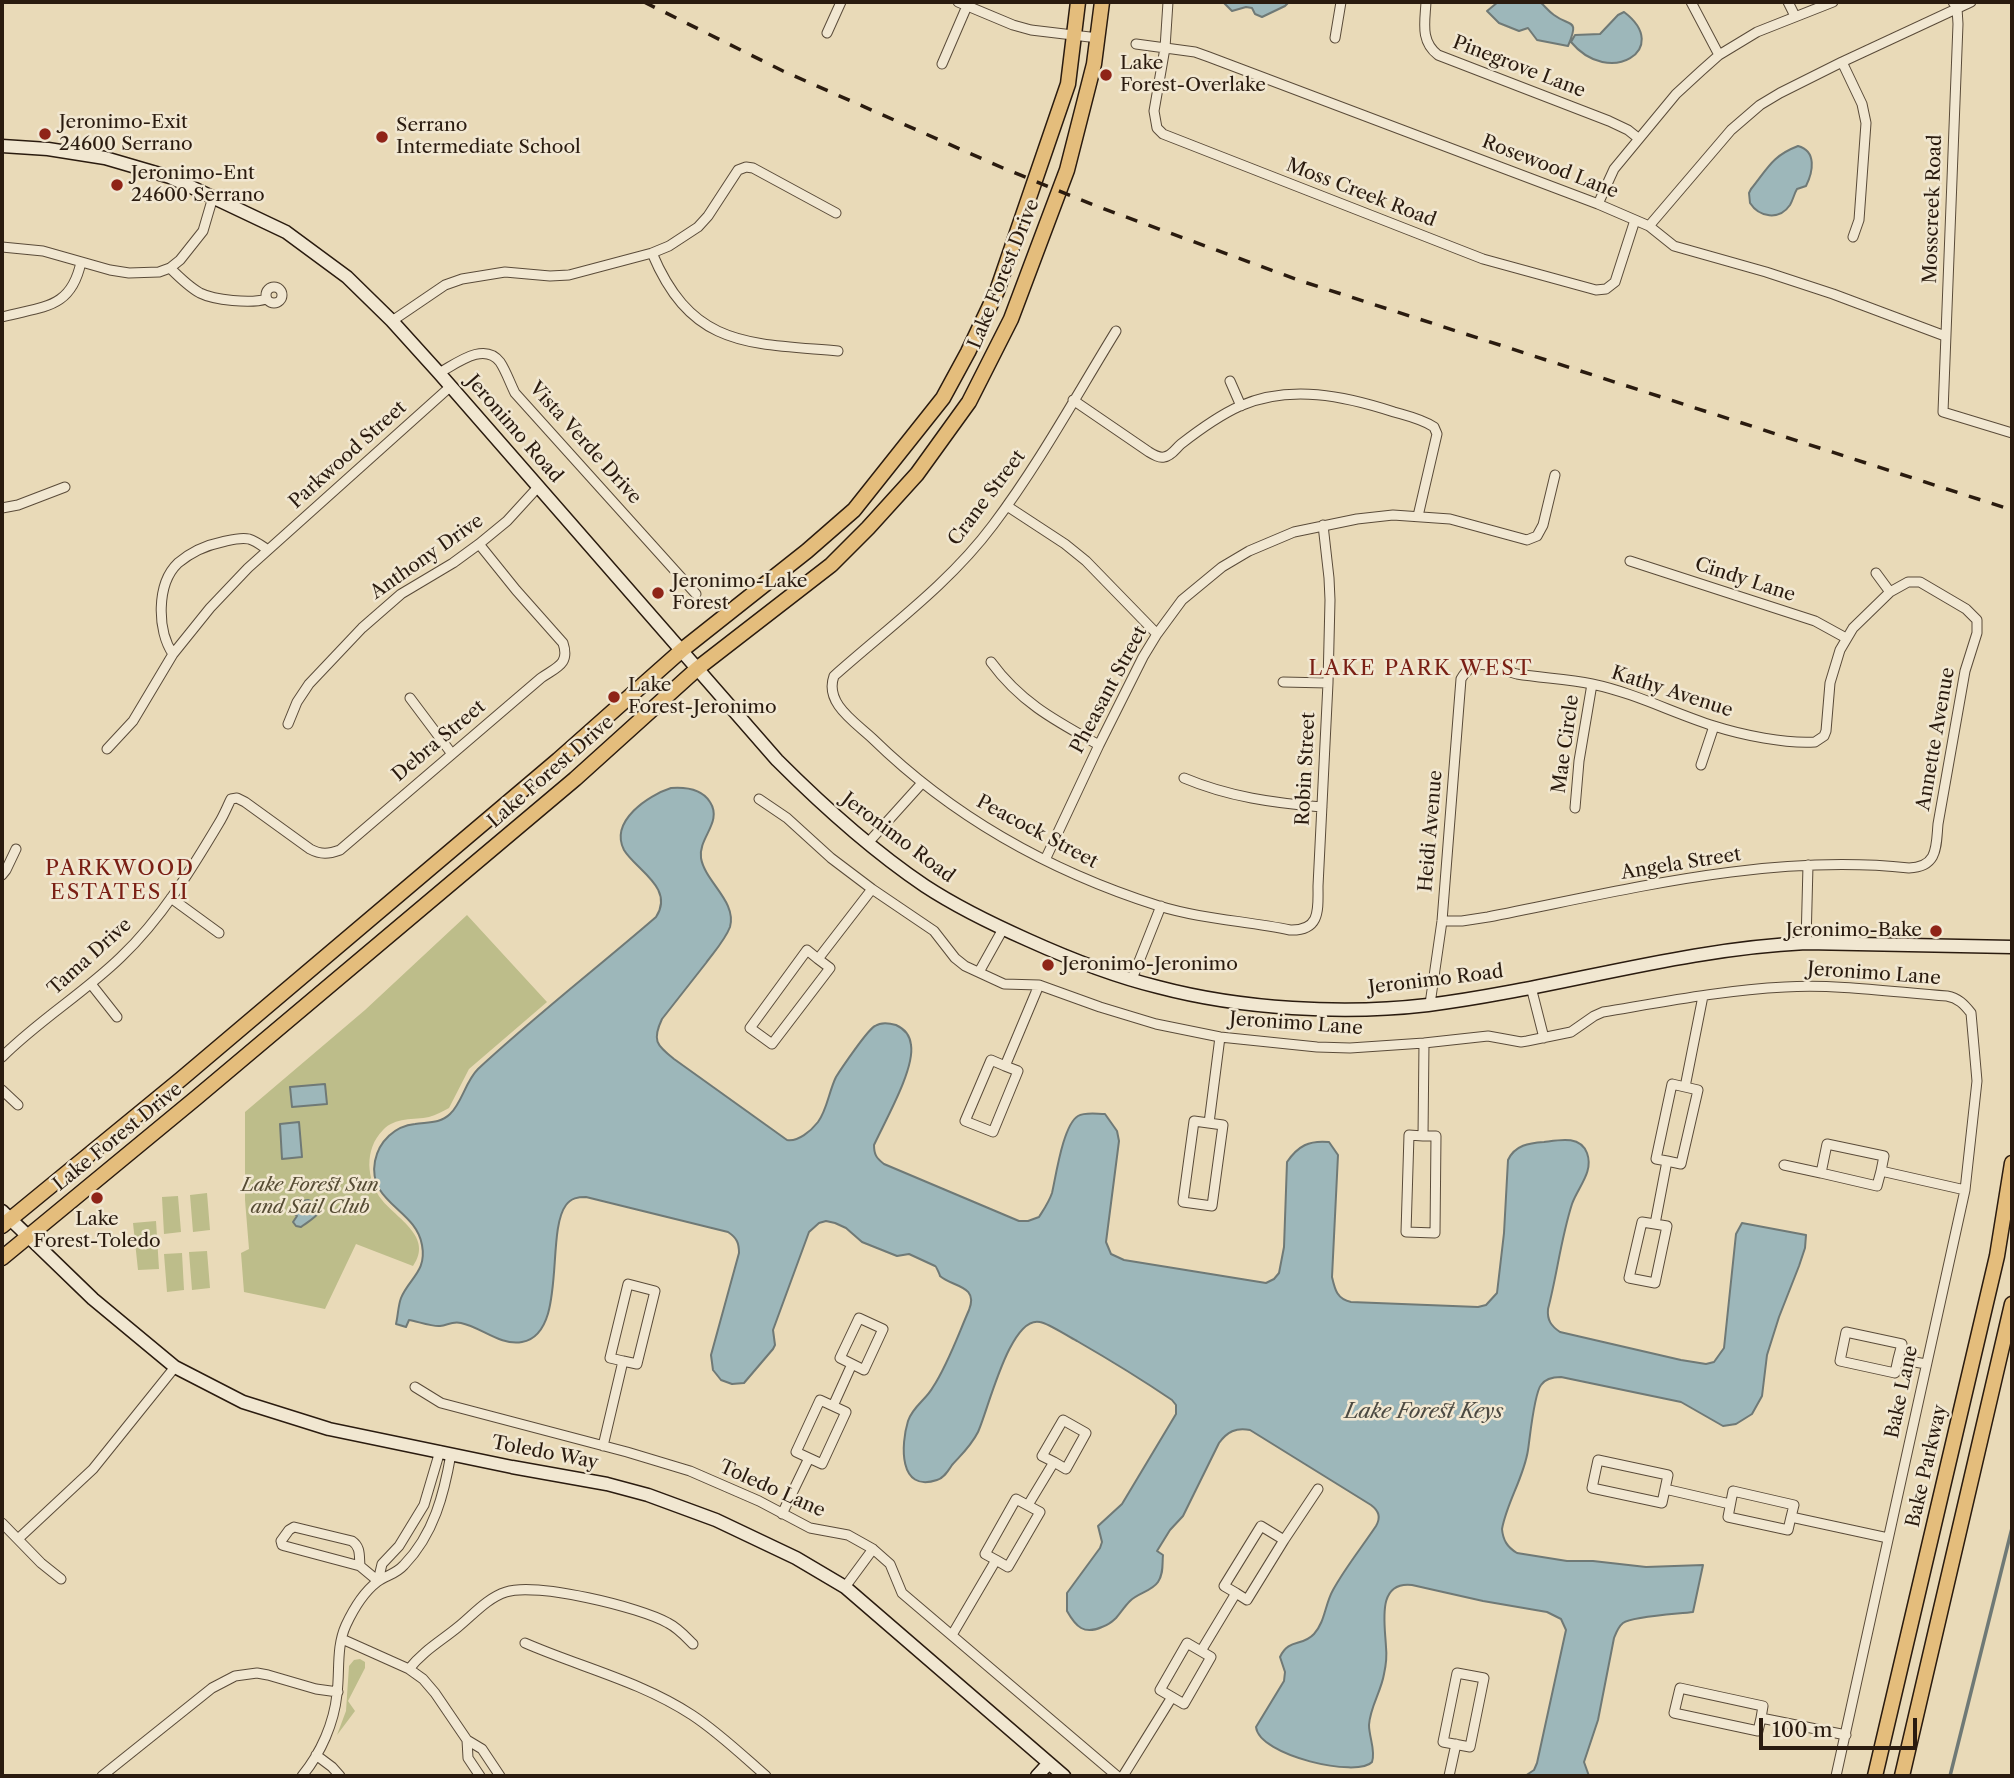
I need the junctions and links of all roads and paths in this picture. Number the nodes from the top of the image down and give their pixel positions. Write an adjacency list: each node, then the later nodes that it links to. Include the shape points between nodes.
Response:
1 (841, 2): 14 (street)
2 (1079, 2): 15 (main road, Lake Forest Drive)
3 (1102, 2): 16 (main road, Lake Forest Drive)
4 (1168, 2): 19 (street, Moss Creek Road)
5 (1341, 2): 17 (street)
6 (1426, 2): 23 (street, Pinegrove Lane, via 1426,42 1438,55 1609,121)
7 (1691, 2): 20 (street)
8 (1788, 2): 13 (street)
9 (1833, 2): 13 (street)
10 (1971, 2): 12 (street)
11 (963, 4): 15 (street, via 1031,30); 22 (street)
12 (1955, 5): 21 (street); 39 (street, Mosscreek Road, via 1958,24)
13 (1795, 16): 20 (street)
14 (827, 33)
15 (1075, 35): 16 (street); 62 (main road, Lake Forest Drive, via 1068,84 997,291 943,398 854,510)
16 (1098, 38): 66 (main road, Lake Forest Drive, via 1067,170 1011,318 969,402 917,474 831,565)
17 (1335, 38)
18 (1136, 44): 19 (street, Rosewood Lane)
19 (1165, 48): 26 (street, Rosewood Lane, via 1209,57); 28 (street, Moss Creek Road, via 1154,111 1163,134 1482,259 1606,289 1617,278)
20 (1719, 55): 23 (street, via 1676,94)
21 (1842, 62): 29 (street, via 1747,115); 30 (street, via 1866,123 1859,220)
22 (942, 64)
23 (1638, 138): 26 (street, via 1614,169)
24 (2, 146): 25 (main road, Jeronimo Road, via 104,158 170,177)
25 (213, 197): 34 (street, via 204,230); 37 (main road, Jeronimo Road, via 286,232 347,277)
26 (1598, 204): 28 (street, Rosewood Lane)
27 (836, 213): 32 (street, via 746,167 732,177 698,227)
28 (1635, 220): 29 (street, Rosewood Lane)
29 (1649, 226): 39 (street, Rosewood Lane, via 1674,246 1766,272)
30 (1853, 237)
31 (2, 247): 33 (street, via 43,251)
32 (652, 253): 37 (street, via 569,275 505,272 462,279 445,285); 40 (street, via 677,299 709,327 737,339)
33 (81, 262): 34 (street, via 129,273); 36 (street, via 74,287 65,297)
34 (170, 268): 35 (street, via 201,293 248,302)
35 (266, 299)
36 (2, 317)
37 (392, 321): 41 (main road, Jeronimo Road)
38 (1116, 331): 44 (street, Crane Street)
39 (1945, 335): 46 (street, Mosscreek Road, via 1943,412)
40 (838, 351)
41 (439, 373): 43 (main road, Jeronimo Road); 59 (street, Vista Verde Drive, via 480,353 496,358 515,393)
42 (1230, 381): 45 (street)
43 (451, 386): 48 (main road, Jeronimo Road); 55 (street, Parkwood Street)
44 (1073, 400): 45 (street, via 1162,458); 50 (street, Crane Street)
45 (1241, 405): 52 (street, via 1286,395 1320,395 1360,401 1434,427 1436,440)
46 (2012, 433)
47 (1555, 475): 52 (street, Pheasant Street, via 1543,525 1527,540 1450,519)
48 (539, 486): 54 (street, Anthony Drive); 62 (main road, Jeronimo Road)
49 (65, 488): 51 (street)
50 (1007, 506): 60 (street, via 1086,561); 70 (street, Crane Street, via 923,601 835,676)
51 (2, 508)
52 (1418, 516): 53 (street, Pheasant Street)
53 (1322, 525): 60 (street, Pheasant Street, via 1236,559 1182,600); 68 (street, Robin Street, via 1329,578)
54 (479, 544): 72 (street, Anthony Drive, via 401,594 362,628 309,684); 76 (street, Debra Street, via 563,643 565,661)
55 (268, 550): 63 (street, Parkwood Street); 63 (street, via 241,539 212,544 176,565 162,600 162,632)
56 (1630, 561): 61 (street, Cindy Lane, via 1815,621)
57 (1876, 573): 58 (street)
58 (1890, 592): 61 (street); 87 (street, Annette Avenue, via 1908,582 1920,582 1977,620 1934,856)
59 (696, 594)
60 (1157, 634): 74 (street, Pheasant Street)
61 (1846, 638): 73 (street, Kathy Avenue, via 1834,666 1826,732 1820,740 1749,735)
62 (682, 649): 66 (main road, Jeronimo Road); 125 (main road, Lake Forest Drive, via 180,1080)
63 (173, 654): 75 (street, Parkwood Street, via 133,721)
64 (991, 662): 74 (street, via 1023,698)
65 (1473, 666): 69 (street, Kathy Avenue, via 1494,665 1515,673); 93 (street, Heidi Avenue, via 1461,679)
66 (698, 668): 84 (main road, Jeronimo Road, via 777,760); 127 (main road, Lake Forest Drive, via 575,779)
67 (1283, 682): 68 (street)
68 (1328, 683): 82 (street, Robin Street)
69 (1592, 684): 73 (street, Kathy Avenue); 83 (street, Mae Circle)
70 (832, 693): 79 (street, Peacock Street, via 844,711)
71 (411, 698): 76 (street)
72 (288, 724)
73 (1714, 726): 77 (street)
74 (1099, 745): 86 (street, Pheasant Street)
75 (107, 748)
76 (452, 754): 80 (street, Debra Street, via 340,850 330,853 310,849 245,802)
77 (1701, 765)
78 (1184, 778): 82 (street, via 1211,790 1272,803)
79 (922, 783): 84 (street); 86 (street, Peacock Street)
80 (231, 799): 91 (street, Tama Drive)
81 (759, 799): 90 (street, Jeronimo Lane)
82 (1322, 807): 94 (street, Robin Street, via 1318,911)
83 (1575, 808)
84 (867, 844): 95 (main road, Jeronimo Road, via 936,893)
85 (16, 849): 89 (street)
86 (1045, 860): 92 (street, Peacock Street)
87 (1928, 863): 88 (street, Angela Street, via 1919,868)
88 (1808, 865): 93 (street, Angela Street, via 1726,872 1488,917); 97 (street)
89 (2, 875)
90 (872, 889): 99 (street); 100 (street, Jeronimo Lane, via 934,931 955,958)
91 (172, 898): 96 (street); 102 (street, Tama Drive, via 148,930)
92 (1161, 906): 94 (street, Peacock Street, via 1290,930); 101 (street)
93 (1441, 921): 106 (street, Heidi Avenue)
94 (1308, 928)
95 (1003, 929): 100 (street); 101 (main road, Jeronimo Road)
96 (219, 933)
97 (1806, 943): 98 (main road, Jeronimo Road); 104 (main road, Jeronimo Road, via 1696,955)
98 (2012, 947)
99 (818, 959): 99 (street, via 830,968 772,1044 750,1028 807,950)
100 (979, 972): 103 (street, Jeronimo Lane, via 1004,984)
101 (1132, 979): 106 (main road, Jeronimo Road, via 1232,1002 1287,1007)
102 (91, 984): 108 (street); 112 (street, Tama Drive)
103 (1039, 985): 109 (street, Jeronimo Lane, via 1156,1024); 113 (street)
104 (1531, 987): 106 (main road, Jeronimo Road); 110 (street)
105 (1703, 996): 107 (street, Jeronimo Lane, via 1828,988 1947,996); 110 (street, Jeronimo Lane, via 1603,1013 1571,1032); 114 (street)
106 (1430, 1004)
107 (1971, 1013): 124 (street, Bake Lane, via 1977,1081)
108 (117, 1017)
109 (1220, 1037): 111 (street, Jeronimo Lane, via 1350,1048); 117 (street)
110 (1544, 1038): 111 (street, Jeronimo Lane, via 1521,1042 1488,1036)
111 (1424, 1043): 118 (street)
112 (2, 1057)
113 (1005, 1066): 113 (street, via 1018,1071 993,1132 965,1121 991,1060)
114 (1685, 1087): 119 (street, via 1672,1084 1656,1159); 119 (street, via 1698,1090 1684,1152 1681,1164)
115 (2, 1090): 116 (street)
116 (18, 1105)
117 (1209, 1123): 117 (street, via 1223,1125 1212,1206 1183,1202 1194,1121)
118 (1423, 1136): 118 (street, via 1436,1136 1435,1233 1406,1232 1409,1135)
119 (1667, 1161): 126 (street)
120 (2012, 1163): 184 (main road, Bake Parkway, via 1997,1256)
121 (1784, 1165): 123 (street)
122 (1881, 1171): 123 (street, via 1877,1186); 123 (street, via 1884,1156 1828,1144); 124 (street)
123 (1821, 1174)
124 (1965, 1189): 133 (street, Bake Lane)
125 (4, 1219): 127 (main road, Toledo Way)
126 (1655, 1224): 126 (street, via 1667,1226 1655,1283 1629,1278 1642,1222)
127 (29, 1236): 128 (main road, Lake Forest Drive); 134 (main road, Toledo Way, via 93,1299)
128 (2, 1258)
129 (2012, 1304): 185 (main road)
130 (1898, 1359): 130 (street, via 1902,1344 1846,1332 1840,1362 1895,1373); 133 (street)
131 (623, 1361): 131 (street, via 637,1364 655,1291 628,1284 610,1358); 137 (street)
132 (852, 1364): 132 (street, via 864,1370 883,1329 859,1318 840,1359); 136 (street)
133 (1926, 1364): 148 (street, Bake Lane)
134 (175, 1367): 138 (main road, Toledo Way, via 243,1402 286,1416); 149 (street, via 93,1469)
135 (415, 1387): 137 (street, Toledo Lane, via 440,1403)
136 (833, 1406): 139 (street, via 820,1400 796,1452); 139 (street, via 846,1412 822,1464)
137 (603, 1447): 145 (street, Toledo Lane, via 690,1471)
138 (446, 1452): 155 (street, via 424,1504 399,1546 382,1564); 155 (street, via 445,1490 437,1515 405,1564); 156 (main road, Toledo Way, via 660,1499 751,1535)
139 (809, 1458): 145 (street)
140 (1054, 1462): 140 (street, via 1066,1469 1086,1433 1063,1420 1042,1456); 144 (street)
141 (1318, 1489): 150 (street)
142 (1665, 1489): 142 (street, via 1668,1475 1598,1460 1592,1488 1662,1503); 143 (street)
143 (1730, 1504): 146 (street, via 1728,1517 1788,1530); 146 (street, via 1733,1491 1794,1505)
144 (1028, 1506): 152 (street, via 1016,1499 985,1554); 152 (street, via 1040,1512 1008,1567)
145 (782, 1514): 151 (street, Toledo Lane, via 810,1528 848,1535)
146 (1791, 1517): 148 (street)
147 (2, 1522): 149 (street)
148 (1888, 1538): 167 (street, Bake Lane)
149 (18, 1539): 154 (street)
150 (1284, 1540): 157 (street, via 1247,1600); 157 (street, via 1261,1526 1224,1586)
151 (873, 1549): 156 (street); 158 (street, Toledo Lane, via 890,1563 902,1593)
152 (996, 1560): 158 (street)
153 (360, 1566): 153 (street, via 359,1550 352,1541 294,1527 281,1541 285,1546); 155 (street)
154 (61, 1579)
155 (378, 1581): 159 (street, via 350,1616)
156 (845, 1587): 171 (main road, Toledo Way)
157 (1236, 1593): 162 (street)
158 (952, 1635): 180 (street, Toledo Lane)
159 (342, 1639): 163 (street); 164 (street)
160 (525, 1643): 177 (street, via 644,1689 680,1708)
161 (692, 1644): 163 (street, via 682,1632 644,1613 582,1597 517,1590 489,1601)
162 (1201, 1651): 165 (street, via 1212,1657 1184,1704); 165 (street, via 1187,1643 1160,1690)
163 (409, 1669): 168 (street, via 430,1686)
164 (338, 1692): 170 (street, via 330,1728); 172 (street, via 257,1673 235,1676 212,1688)
165 (1172, 1697): 181 (street)
166 (1761, 1718): 166 (street, via 1763,1706 1680,1688 1674,1713 1758,1731); 167 (street)
167 (1846, 1735): 183 (street, Bake Lane)
168 (467, 1740): 175 (street, via 468,1758); 176 (street, via 482,1749)
169 (1456, 1744): 169 (street, via 1470,1747 1483,1678 1457,1673 1443,1742); 182 (street)
170 (316, 1755): 173 (street); 174 (street)
171 (1048, 1764): 178 (main road); 179 (main road, Toledo Way)
172 (102, 1776)
173 (302, 1776)
174 (340, 1776)
175 (481, 1776)
176 (500, 1776)
177 (766, 1776)
178 (1037, 1776)
179 (1064, 1776)
180 (1117, 1776)
181 (1123, 1776)
182 (1449, 1776)
183 (1836, 1776)
184 (1875, 1776)
185 (1902, 1776)

